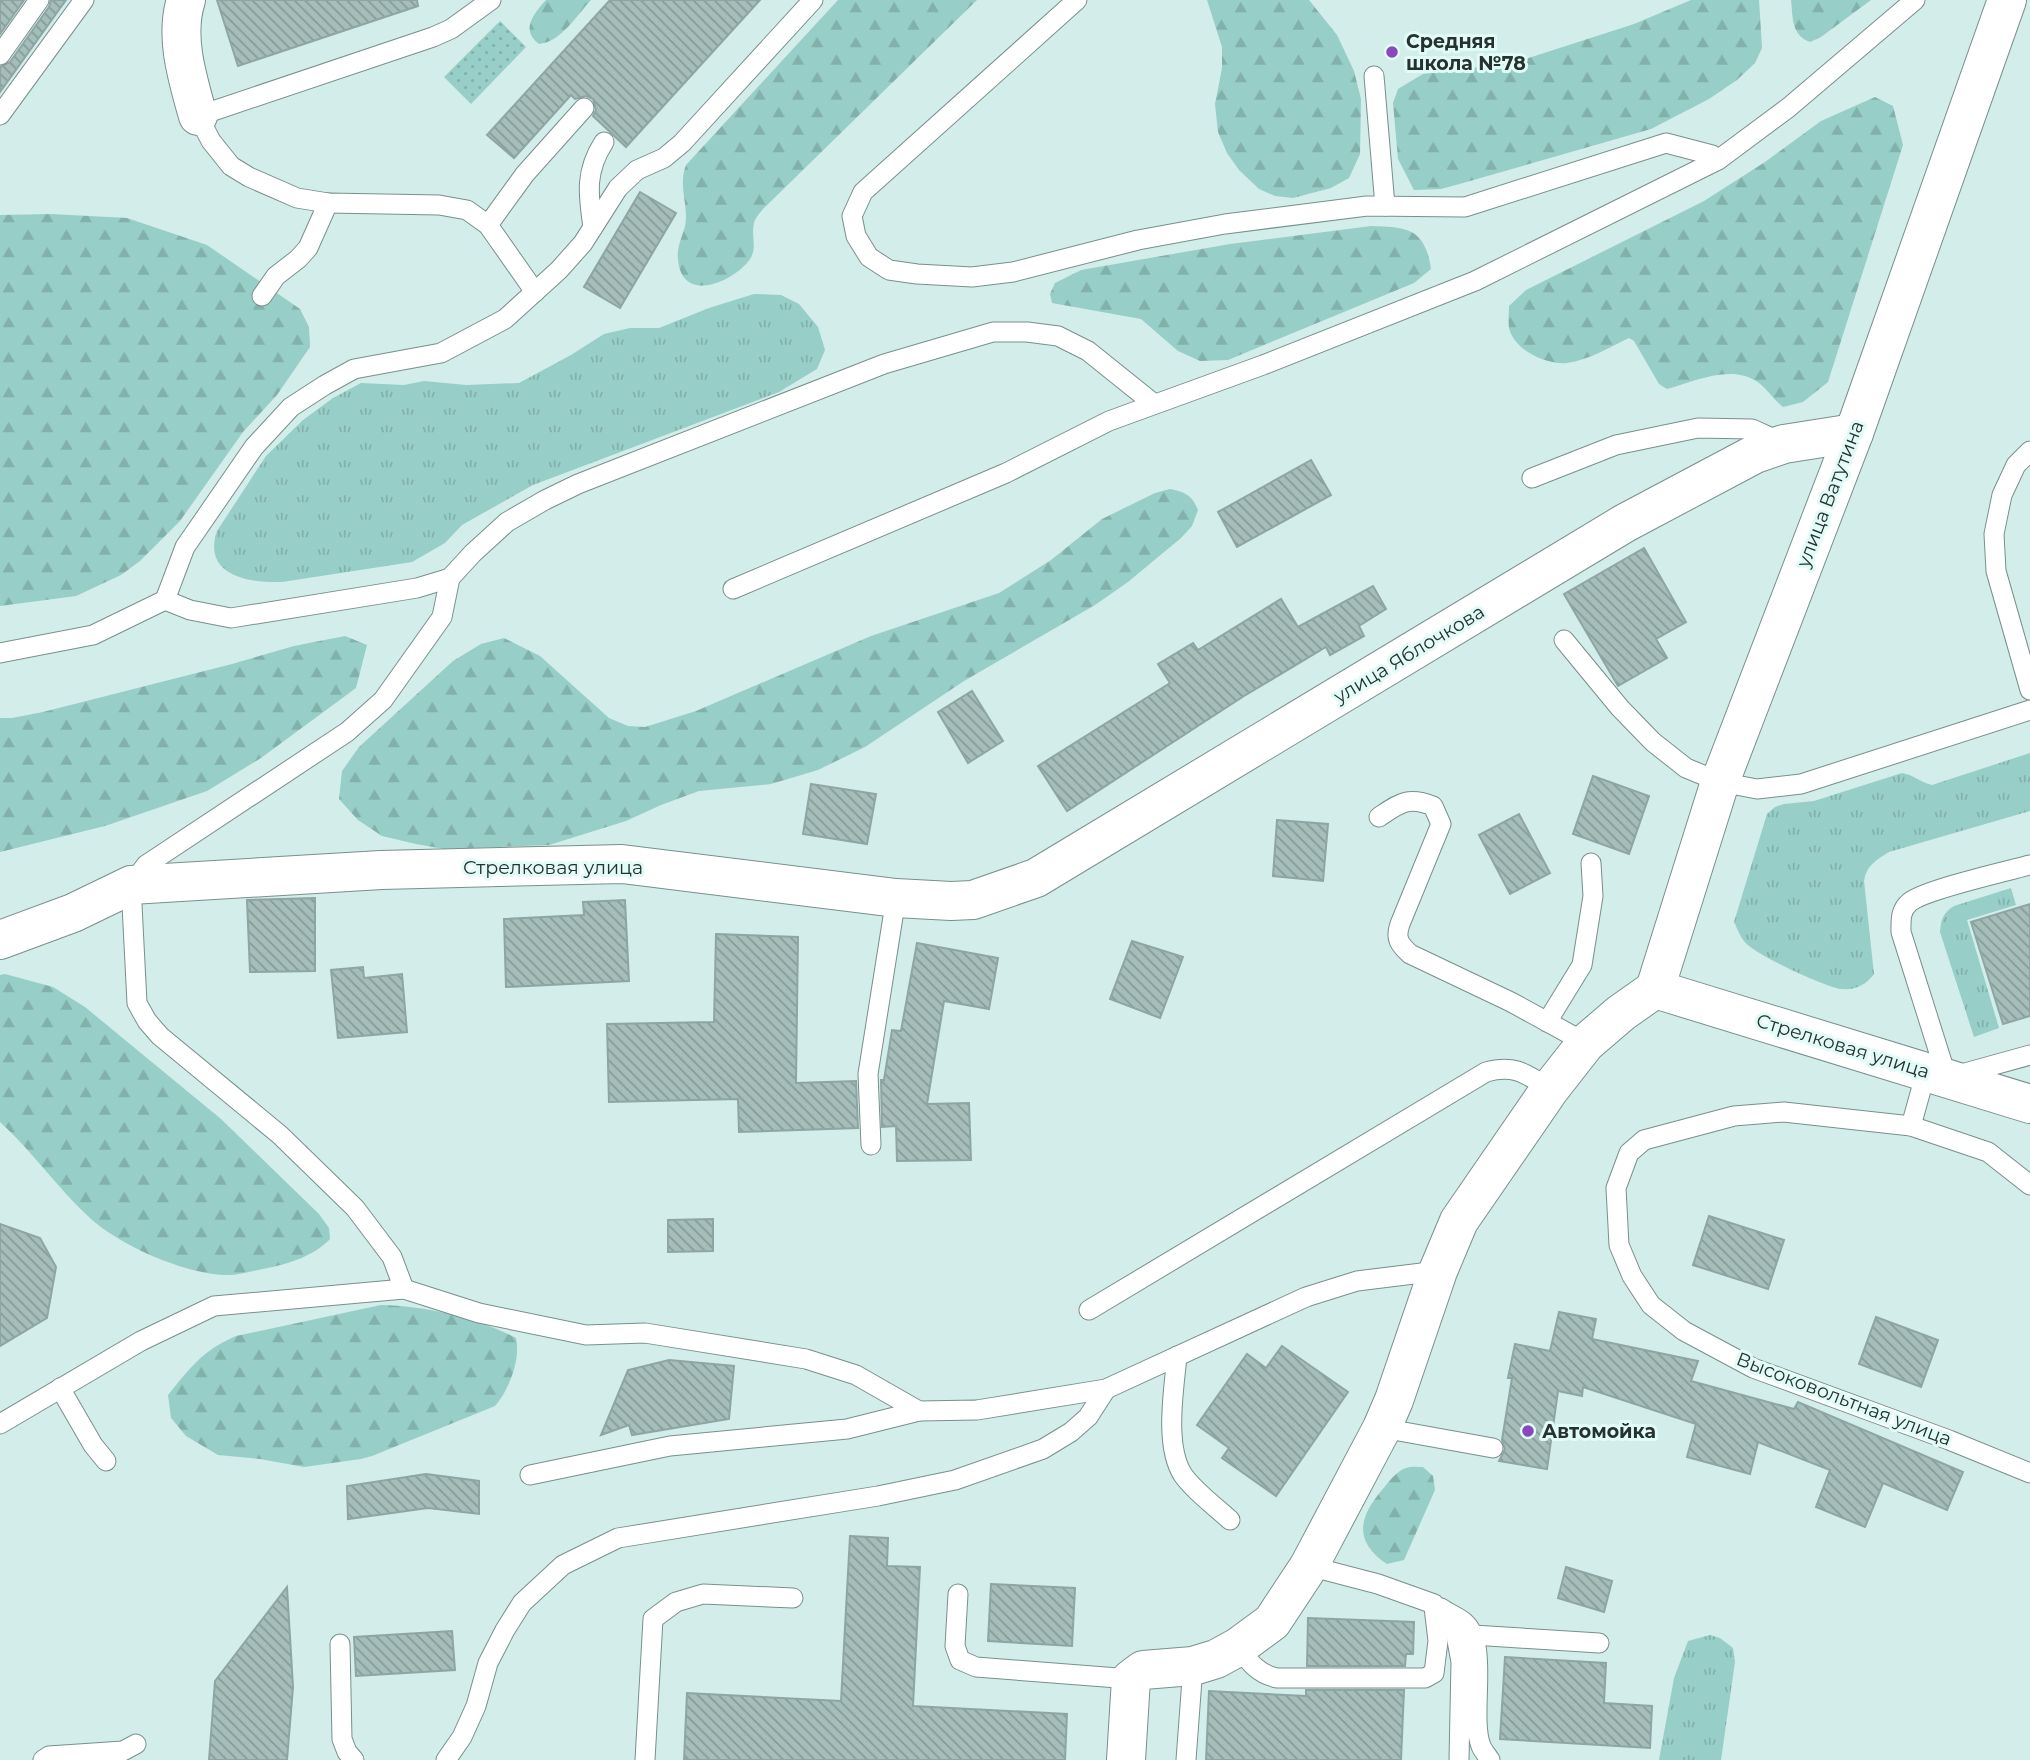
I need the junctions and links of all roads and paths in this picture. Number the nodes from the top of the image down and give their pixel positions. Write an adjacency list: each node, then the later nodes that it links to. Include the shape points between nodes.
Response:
1 (39, 0): 9 (lane)
2 (85, 0): 12 (lane)
3 (186, 0): 13 (street, via 181,25)
4 (491, 0): 13 (lane, via 433,37)
5 (813, 0): 19 (lane, via 682,143 664,158 637,170 618,188)
6 (1077, 0): 17 (lane, via 863,192 852,216 856,236 869,257 889,270 972,277 1013,272 1138,240 1225,224)
7 (1914, 0): 15 (lane, via 1788,108)
8 (2007, 0): 23 (street, улица Ватутина)
9 (0, 55)
10 (1374, 76): 17 (lane)
11 (584, 108): 18 (lane, via 525,174)
12 (0, 116)
13 (198, 117): 16 (lane, via 231,166 297,198)
14 (604, 142): 19 (lane, via 589,182)
15 (1718, 160): 17 (lane, via 1666,143 1465,207); 22 (lane, via 1475,281)
16 (328, 203): 18 (lane, via 439,205 467,211); 21 (lane, via 308,248 276,276)
17 (1385, 206)
18 (488, 225): 20 (lane)
19 (593, 227): 20 (lane)
20 (536, 292): 29 (lane, via 505,319 441,353 354,369 291,407 254,447 185,547)
21 (262, 296)
22 (1154, 404): 27 (lane, via 1088,351 1058,336 993,332 884,364 578,484 507,522); 28 (lane, via 1109,421 1006,473)
23 (1854, 433): 24 (street, улица Яблочкова); 34 (street, улица Ватутина)
24 (1784, 444): 26 (lane, via 1752,429 1698,428 1616,445); 40 (street, улица Яблочкова, via 1755,454 1625,523 1036,878)
25 (2030, 451): 32 (lane, via 2016,465 2002,495 1994,534 1996,571)
26 (1532, 478)
27 (450, 578): 29 (lane, via 417,588 231,618); 38 (lane, via 442,617 383,700 347,732 161,853)
28 (733, 589)
29 (165, 600): 31 (lane, via 93,635)
30 (1564, 640): 34 (lane, via 1653,742 1686,768)
31 (0, 653)
32 (2030, 690)
33 (2030, 710): 34 (lane, via 1801,784 1757,789)
34 (1720, 782): 42 (street, улица Ватутина)
35 (1379, 817): 43 (lane, via 1412,800 1433,806 1441,824 1396,934 1400,944 1410,954)
36 (1591, 863): 43 (lane, via 1593,896 1582,965)
37 (2030, 865): 46 (lane, via 1933,892 1910,901 1901,914 1901,932)
38 (131, 885): 39 (street, Стрелковая улица, via 381,870 622,864); 41 (street, via 74,913); 53 (lane, via 137,1003 147,1021 280,1135 355,1208 392,1257)
39 (896, 898): 40 (street, Стрелковая улица); 50 (lane, via 868,1074)
40 (974, 900)
41 (0, 940)
42 (1655, 989): 44 (street); 46 (street, Стрелковая улица)
43 (1547, 1022): 44 (lane)
44 (1586, 1043): 47 (street)
45 (2030, 1055): 46 (lane)
46 (1936, 1075): 48 (street, Стрелковая улица); 49 (lane)
47 (1550, 1089): 52 (street, via 1460,1221); 54 (lane, via 1518,1070 1486,1072)
48 (2030, 1104)
49 (1911, 1126): 51 (lane, via 1988,1152); 63 (lane, Высоковольтная улица, via 1784,1112 1734,1116 1644,1140 1629,1153 1616,1188 1619,1245 1651,1305 1685,1331 1753,1368)
50 (871, 1144)
51 (2030, 1185)
52 (1438, 1271): 55 (lane, via 1357,1281 1319,1293); 60 (street)
53 (404, 1290): 56 (lane, via 214,1307 141,1341); 58 (lane, via 586,1335 645,1333 806,1359 856,1375)
54 (1089, 1310)
55 (1177, 1356): 57 (lane); 65 (lane, via 1172,1418 1178,1465)
56 (60, 1388): 59 (lane); 62 (lane)
57 (1106, 1389): 58 (lane, via 988,1409); 79 (lane, via 1088,1417 1070,1432 1043,1448 955,1480 618,1538 563,1565 522,1602 505,1630 462,1737)
58 (919, 1411): 64 (lane, via 847,1429 670,1446)
59 (0, 1424)
60 (1382, 1428): 61 (lane); 66 (street)
61 (1493, 1448)
62 (106, 1461)
63 (2030, 1472)
64 (530, 1475)
65 (1230, 1520)
66 (1309, 1566): 69 (lane); 73 (street, via 1272,1622)
67 (958, 1594): 75 (lane, via 955,1646 960,1660 976,1667)
68 (793, 1598): 80 (lane, via 703,1594 676,1602 653,1619)
69 (1434, 1604): 70 (lane, via 1466,1623); 73 (lane, via 1438,1641 1434,1672 1425,1678 1277,1678 1263,1675); 83 (lane, via 1456,1635 1461,1661)
70 (1473, 1635): 71 (lane); 84 (lane, via 1478,1728)
71 (1599, 1643)
72 (340, 1644): 78 (lane, via 342,1739)
73 (1238, 1647): 74 (street)
74 (1193, 1666): 75 (street, via 1143,1670); 82 (lane)
75 (1132, 1679): 81 (street)
76 (136, 1744): 77 (lane, via 124,1751)
77 (43, 1760)
78 (355, 1760)
79 (446, 1760)
80 (645, 1760)
81 (1126, 1760)
82 (1186, 1760)
83 (1459, 1760)
84 (1490, 1760)

